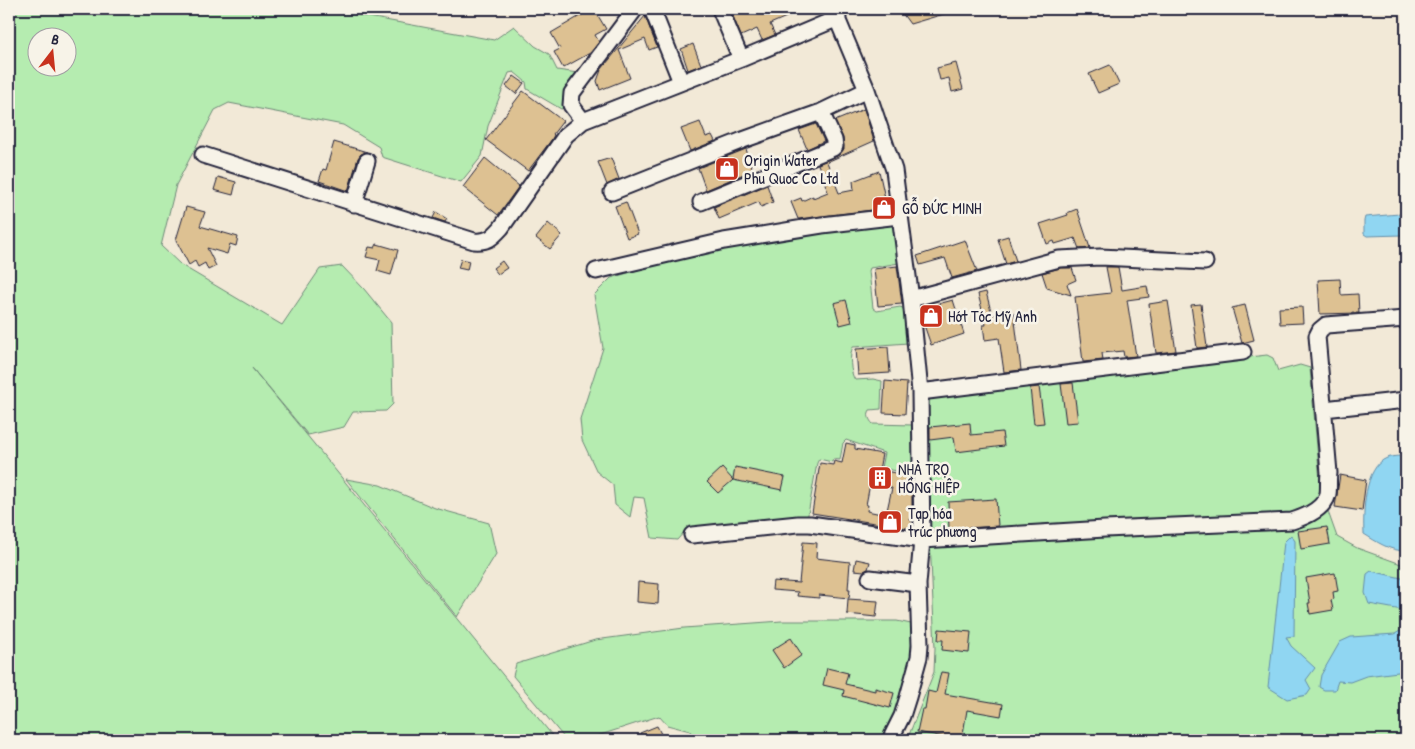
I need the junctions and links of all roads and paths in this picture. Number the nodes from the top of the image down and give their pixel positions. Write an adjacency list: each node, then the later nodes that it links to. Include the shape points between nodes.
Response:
1 (635, 9): 9 (street, via 572,93 570,105)
2 (652, 9): 6 (street)
3 (720, 9): 5 (street)
4 (836, 13): 5 (street); 7 (street)
5 (741, 59): 6 (street)
6 (681, 82): 9 (street)
7 (867, 90): 8 (street); 15 (street, via 894,170)
8 (821, 112): 12 (street); 13 (street, via 834,140 833,148)
9 (584, 121): 14 (street, via 566,135 501,228 484,242)
10 (202, 156): 14 (street)
11 (367, 161): 14 (street)
12 (612, 192)
13 (701, 202)
14 (354, 204)
15 (899, 216): 17 (street, via 724,241); 18 (street)
16 (1205, 262): 18 (street, via 1100,257 1059,259)
17 (596, 270)
18 (911, 299): 21 (street)
19 (1406, 319): 23 (street, via 1326,325 1320,330 1316,344)
20 (1243, 352): 21 (street)
21 (920, 392): 25 (street)
22 (1406, 400): 23 (street)
23 (1324, 409): 25 (street, via 1328,495 1322,504 1303,518)
24 (692, 535): 25 (street, via 810,524)
25 (922, 540): 27 (street)
26 (870, 578): 27 (street)
27 (918, 584): 28 (street, via 919,657 905,706)
28 (890, 740)

